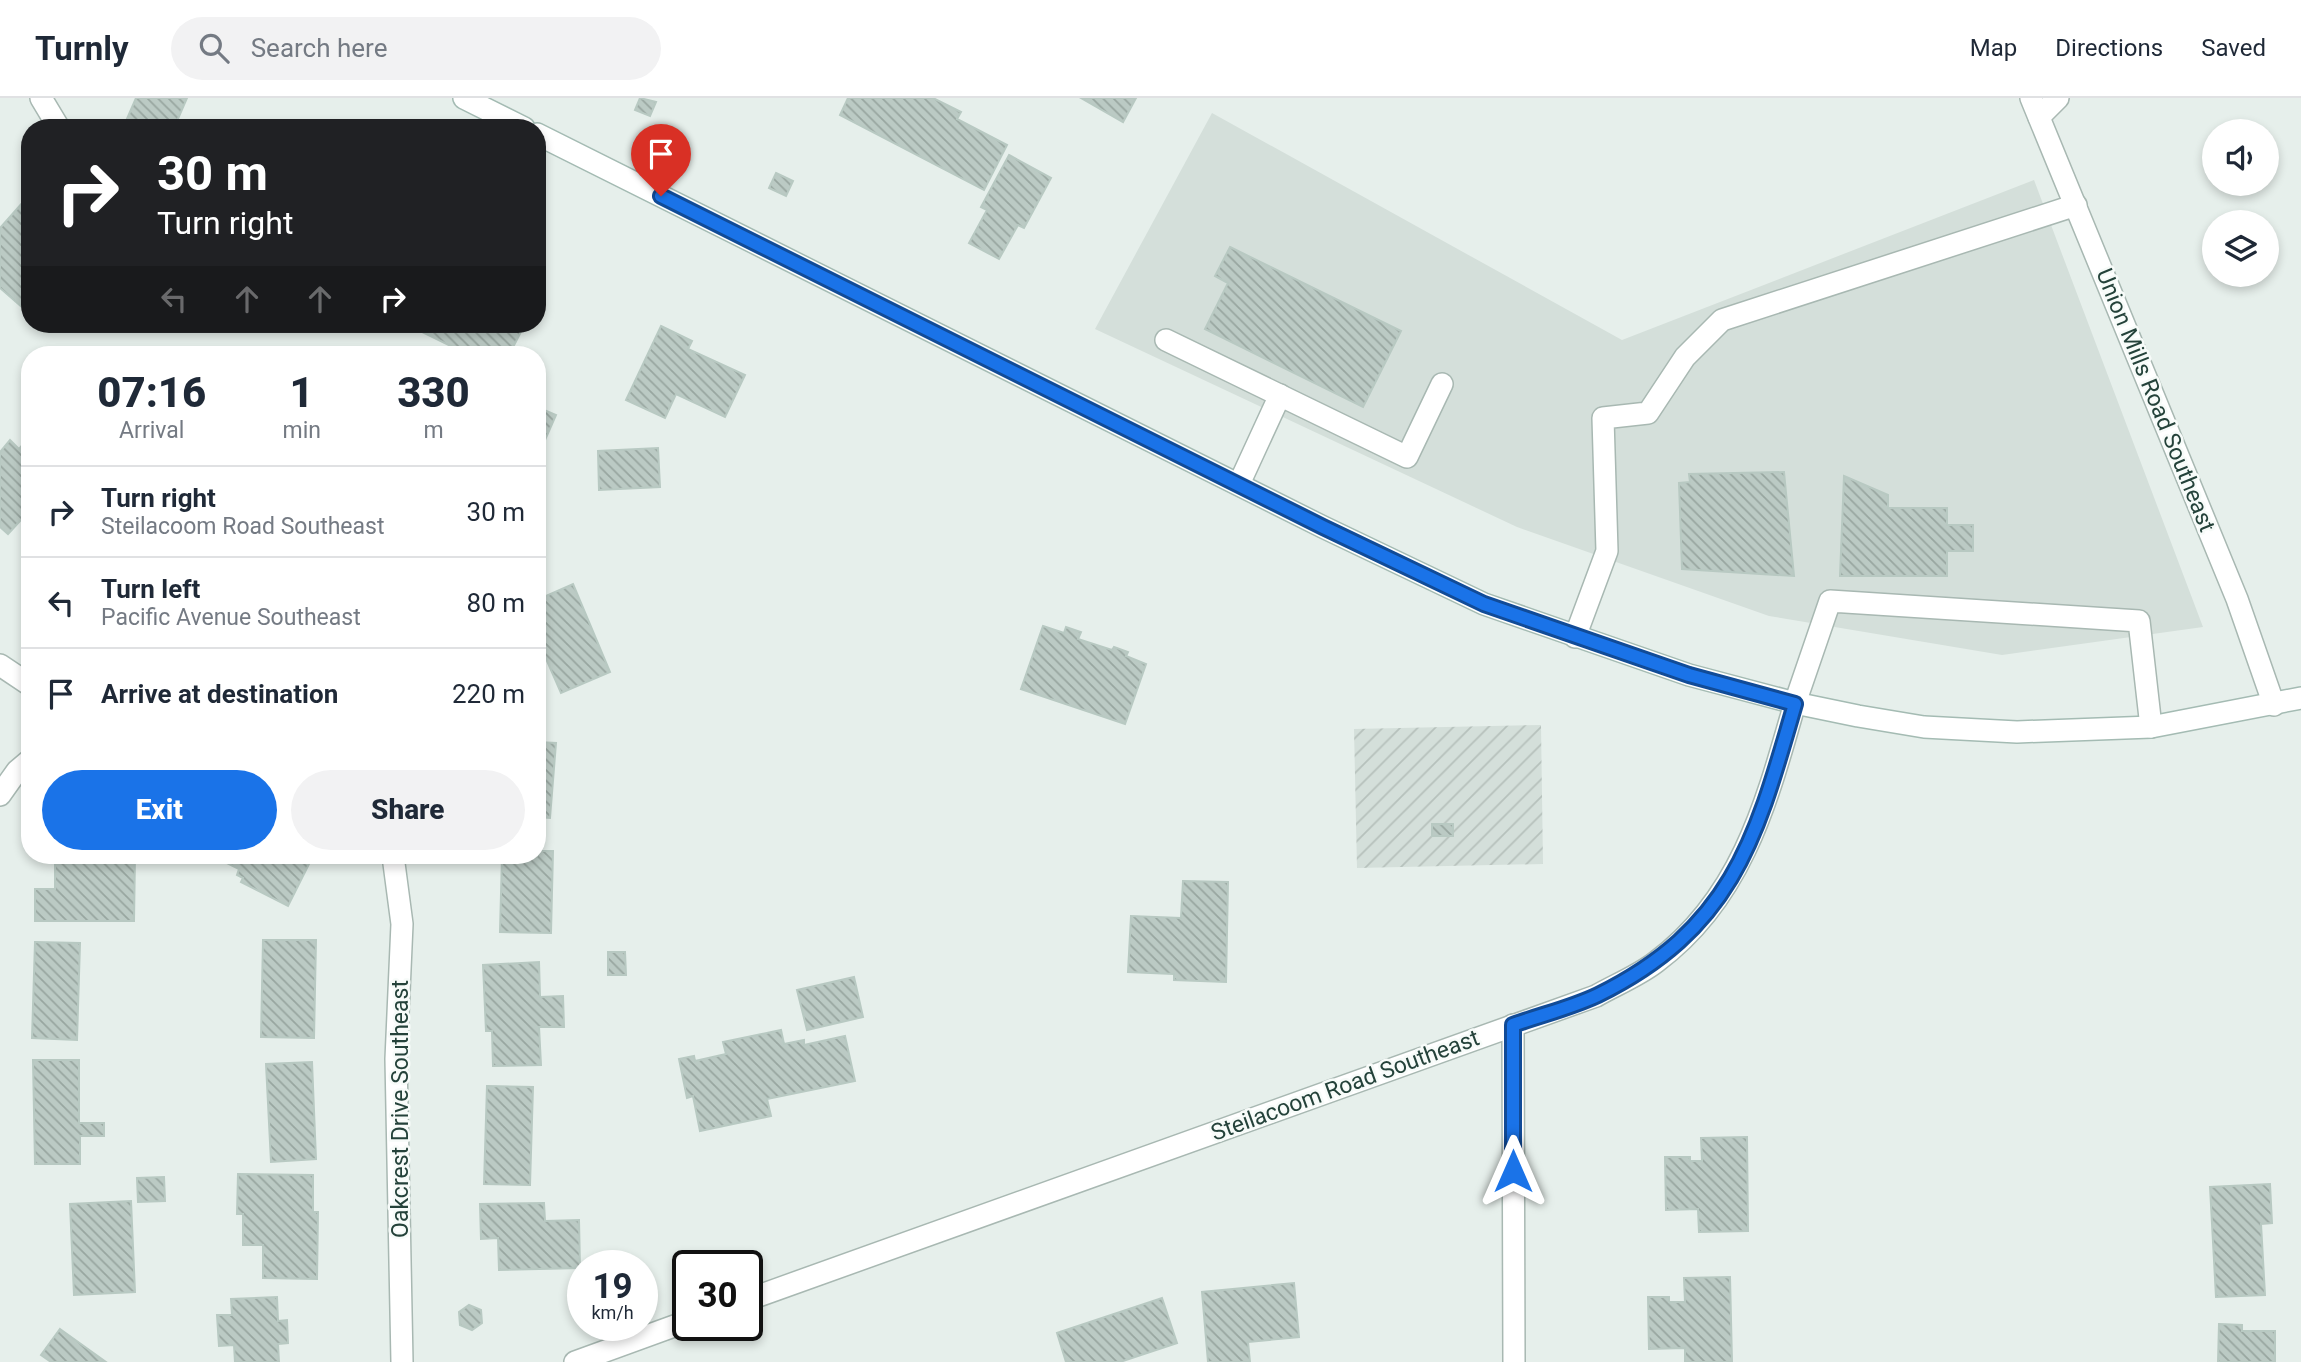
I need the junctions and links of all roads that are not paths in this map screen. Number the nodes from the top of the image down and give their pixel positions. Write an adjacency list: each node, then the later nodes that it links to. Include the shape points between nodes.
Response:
1 (41, 98): 5 (street)
2 (464, 98): 6 (street)
3 (2058, 98): 4 (street)
4 (2035, 107): 8 (street, Union Mills Road Southeast)
5 (54, 119)
6 (506, 119)
7 (546, 138): 12 (street)
8 (2076, 205): 13 (street, via 1722,320 1685,357 1648,413 1603,418 1607,551); 18 (street, Union Mills Road Southeast, via 2237,599)
9 (1166, 340): 11 (street)
10 (1442, 384): 11 (street, via 1407,457)
11 (1280, 395): 12 (street)
12 (1239, 484): 13 (street, via 1484,604)
13 (1575, 637): 17 (street)
14 (0, 665): 15 (street)
15 (21, 679)
16 (2301, 698): 18 (street)
17 (1795, 704): 19 (street, via 1924,727 2017,732); 19 (street, Steilacoom Road Southeast, via 1830,601 1884,604 2139,621); 23 (street, Steilacoom Road Southeast, via 1753,833 1729,886 1699,924 1655,963 1608,989)
18 (2274, 705): 19 (street)
19 (2151, 727)
20 (21, 768): 21 (street)
21 (0, 795)
22 (394, 864): 26 (street, Oakcrest Drive Southeast, via 402,924 396,1059)
23 (1513, 1025): 24 (street, Steilacoom Road Southeast); 28 (street)
24 (763, 1294)
25 (672, 1327): 27 (street)
26 (402, 1362)
27 (575, 1362)
28 (1514, 1362)

